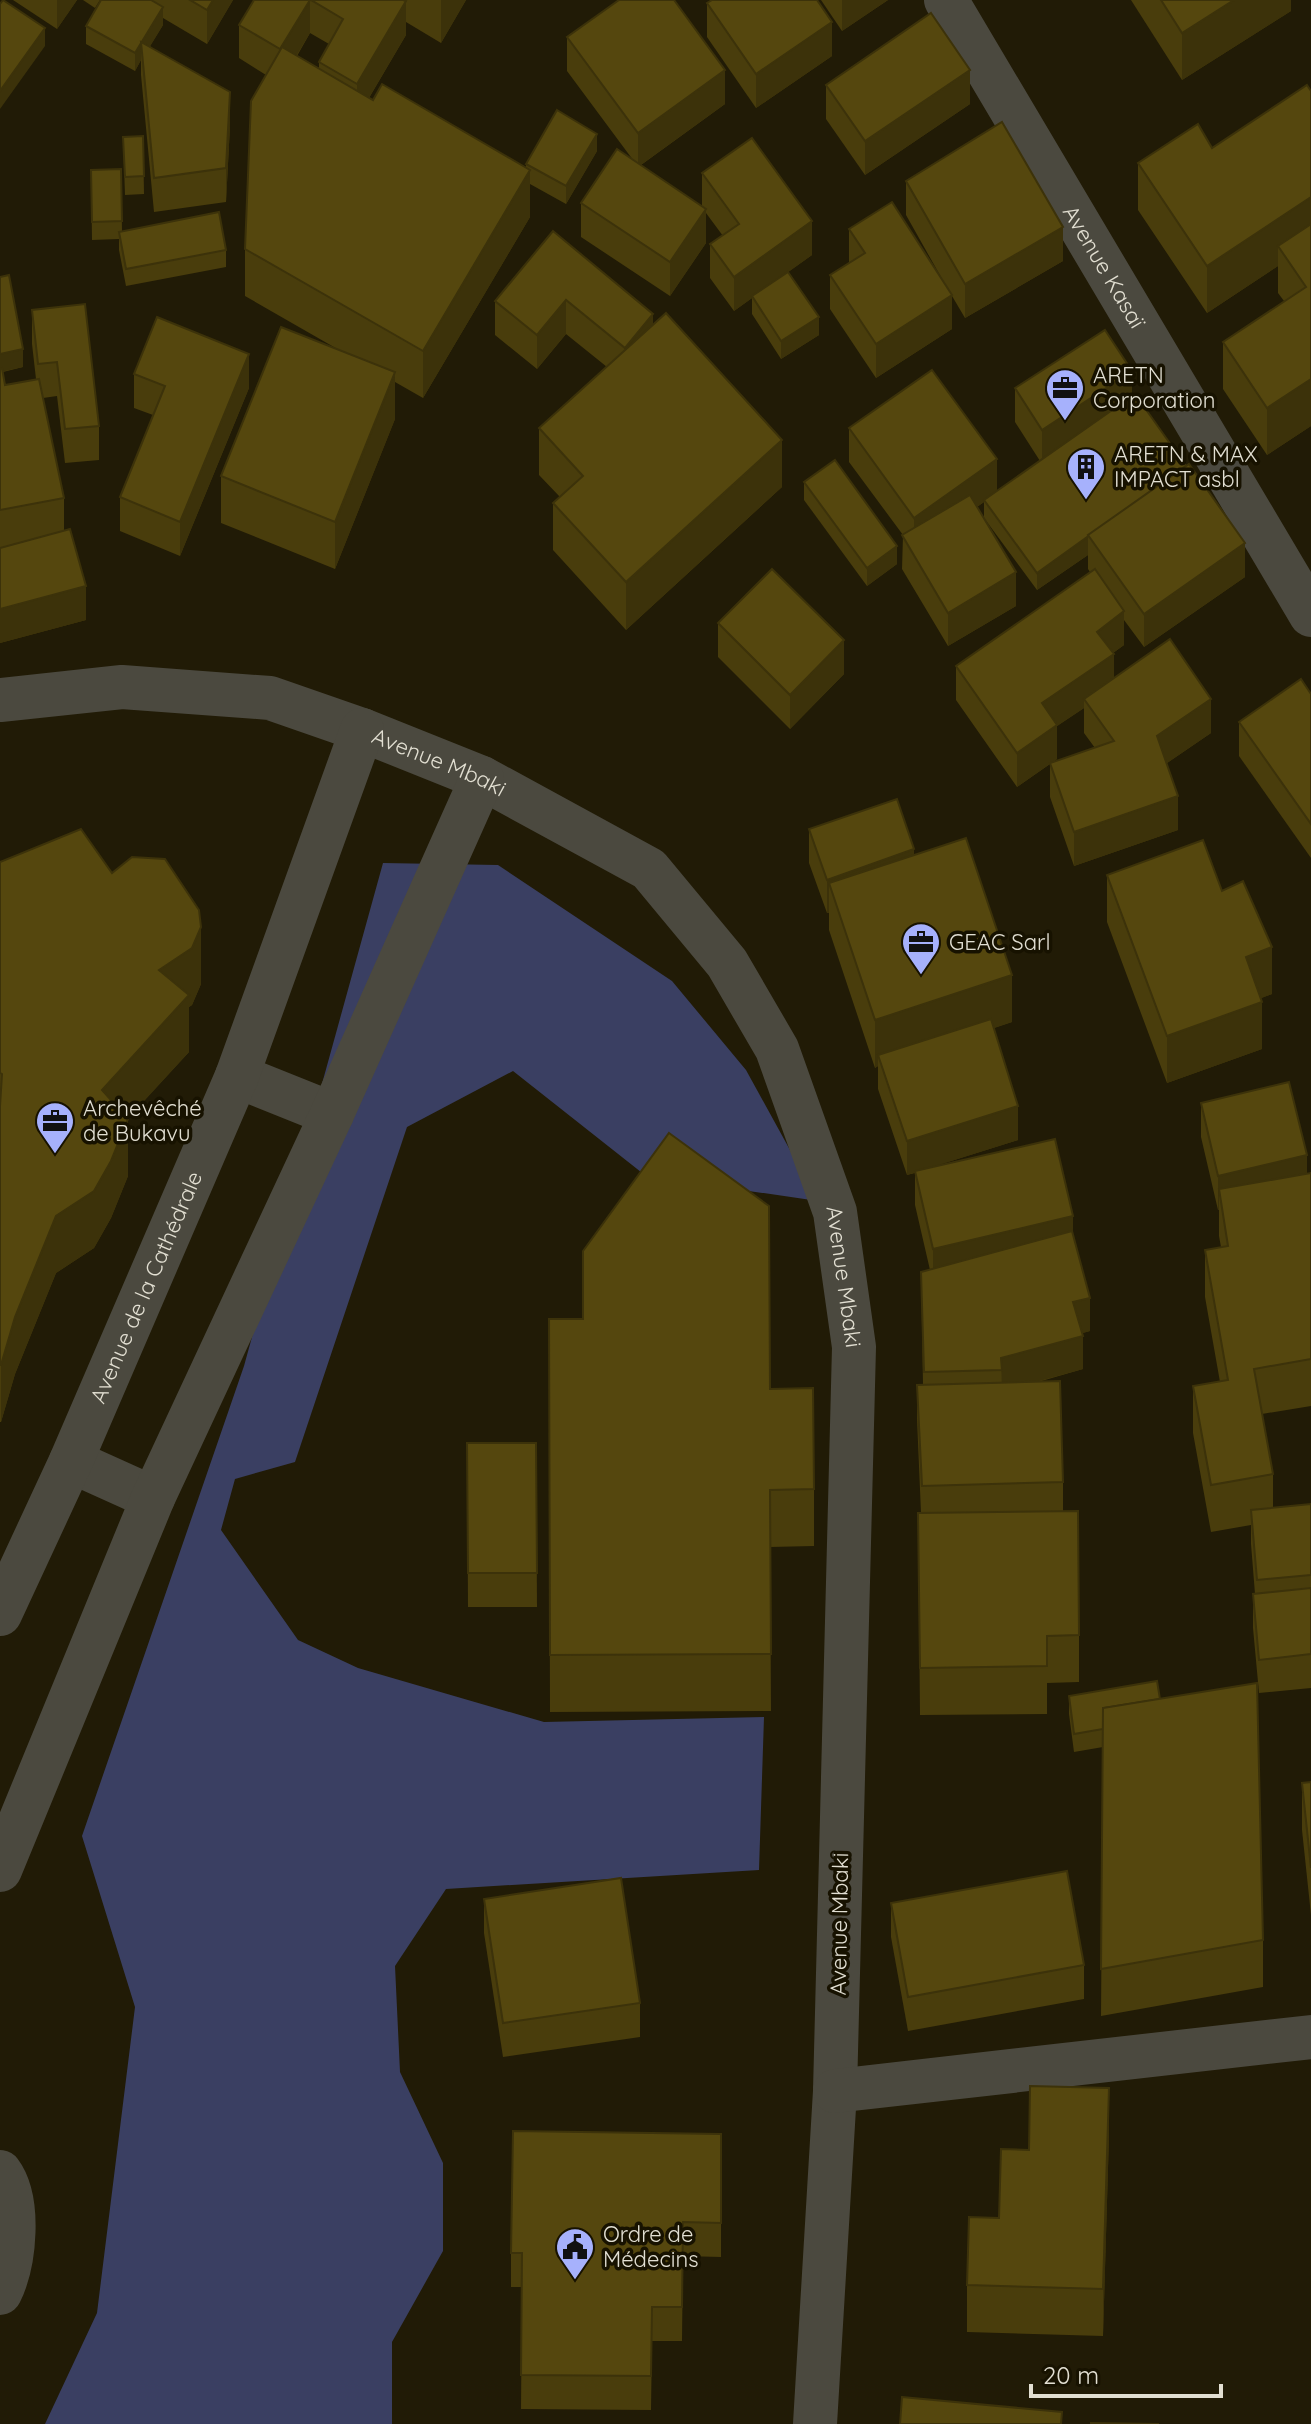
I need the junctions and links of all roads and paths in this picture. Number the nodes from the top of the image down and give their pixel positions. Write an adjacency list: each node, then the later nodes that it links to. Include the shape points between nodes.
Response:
1 (946, 0): 2 (street, Avenue Kasaï)
2 (1311, 615)
3 (0, 700): 4 (street, Avenue Mbaki, via 122,687 270,698)
4 (362, 730): 5 (street, Avenue Mbaki); 6 (street, Avenue de la Cathédrale)
5 (482, 778): 7 (street); 13 (street, Avenue Mbaki, via 649,869 727,963 777,1049 835,1212 854,1347)
6 (237, 1076): 7 (street); 8 (street, Avenue de la Cathédrale)
7 (332, 1114): 9 (street)
8 (71, 1461): 9 (street); 10 (street, Avenue de la Cathédrale)
9 (153, 1498): 11 (street)
10 (0, 1614)
11 (0, 1870)
12 (1311, 2037): 13 (street)
13 (835, 2091): 16 (street, Avenue Mbaki)
14 (0, 2172): 15 (street, via 15,2229 10,2273)
15 (0, 2293)
16 (815, 2424)

